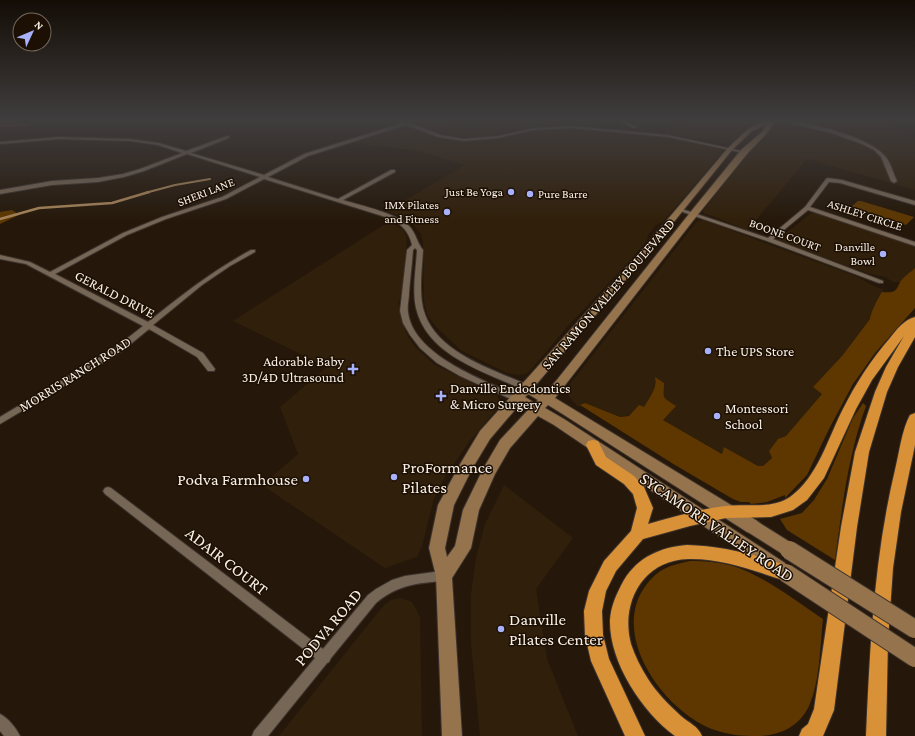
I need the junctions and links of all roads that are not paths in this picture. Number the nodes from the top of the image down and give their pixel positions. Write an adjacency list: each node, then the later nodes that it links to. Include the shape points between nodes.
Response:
1 (186, 153): 10 (street, via 124,175 98,180 58,182)
2 (187, 153): 8 (street)
3 (311, 153): 8 (street, SHERI LANE)
4 (726, 153): 14 (main road, SAN RAMON VALLEY BOULEVARD)
5 (743, 153): 15 (main road, SAN RAMON VALLEY BOULEVARD)
6 (880, 153): 9 (street)
7 (393, 171): 11 (street)
8 (264, 177): 11 (street); 21 (street, SHERI LANE, via 224,198 140,228)
9 (894, 181)
10 (0, 192)
11 (340, 200): 18 (street, via 394,218 411,230)
12 (915, 203): 13 (street, ASHLEY CIRCLE, via 840,181 828,180)
13 (807, 208): 16 (street); 17 (street, ASHLEY CIRCLE)
14 (680, 210): 15 (street, BOONE COURT); 27 (main road, SAN RAMON VALLEY BOULEVARD)
15 (694, 214): 16 (street, BOONE COURT); 28 (main road, SAN RAMON VALLEY BOULEVARD)
16 (769, 240): 22 (street, BOONE COURT)
17 (915, 244)
18 (415, 245): 27 (street, via 420,250 420,310 429,329 445,346); 27 (street, via 410,250 404,311 413,333 440,361 463,374)
19 (253, 251): 24 (street, MORRIS RANCH ROAD, via 200,284)
20 (0, 257): 21 (street, GERALD DRIVE, via 28,263)
21 (49, 275): 24 (street, GERALD DRIVE)
22 (881, 282)
23 (915, 320): 35 (highway, via 893,342 861,385 811,488 797,501 780,509 762,512)
24 (150, 326): 26 (street, GERALD DRIVE, via 200,355); 32 (street, MORRIS RANCH ROAD, via 118,350)
25 (915, 327): 49 (highway, via 881,392 862,452 824,710 815,731)
26 (211, 369)
27 (522, 394): 28 (main road, SYCAMORE VALLEY ROAD); 29 (main road, SYCAMORE VALLEY ROAD); 39 (main road, SAN RAMON VALLEY BOULEVARD, via 485,435 446,505 437,548)
28 (547, 398): 29 (main road, SAN RAMON VALLEY BOULEVARD); 35 (main road, SYCAMORE VALLEY ROAD)
29 (536, 409): 33 (main road, SYCAMORE VALLEY ROAD); 39 (main road, SAN RAMON VALLEY BOULEVARD, via 505,444 492,467 471,510 463,548)
30 (0, 411): 32 (street)
31 (915, 418): 50 (highway, via 902,467 888,544 878,653)
32 (4, 419)
33 (593, 445): 36 (main road, SYCAMORE VALLEY ROAD); 37 (highway, via 601,461 629,480 639,491 644,508)
34 (108, 491): 41 (street, ADAIR COURT)
35 (727, 511): 36 (highway); 40 (main road, SYCAMORE VALLEY ROAD, bridge)
36 (702, 516): 37 (highway); 38 (main road, SYCAMORE VALLEY ROAD)
37 (638, 534): 47 (highway, via 610,566 598,591 593,611 594,635 600,661)
38 (786, 572): 42 (main road, SYCAMORE VALLEY ROAD, bridge); 48 (highway, via 716,554 692,551 671,554 653,561 639,572 628,586 621,604 619,626 623,649 636,680 657,707)
39 (444, 576): 41 (street, PODVA ROAD, via 410,579 380,592); 46 (main road, SAN RAMON VALLEY BOULEVARD)
40 (915, 629)
41 (325, 658): 45 (street, PODVA ROAD)
42 (915, 658)
43 (0, 721): 44 (street)
44 (13, 736)
45 (259, 736)
46 (452, 736)
47 (635, 736)
48 (692, 736)
49 (809, 736)
50 (876, 736)

